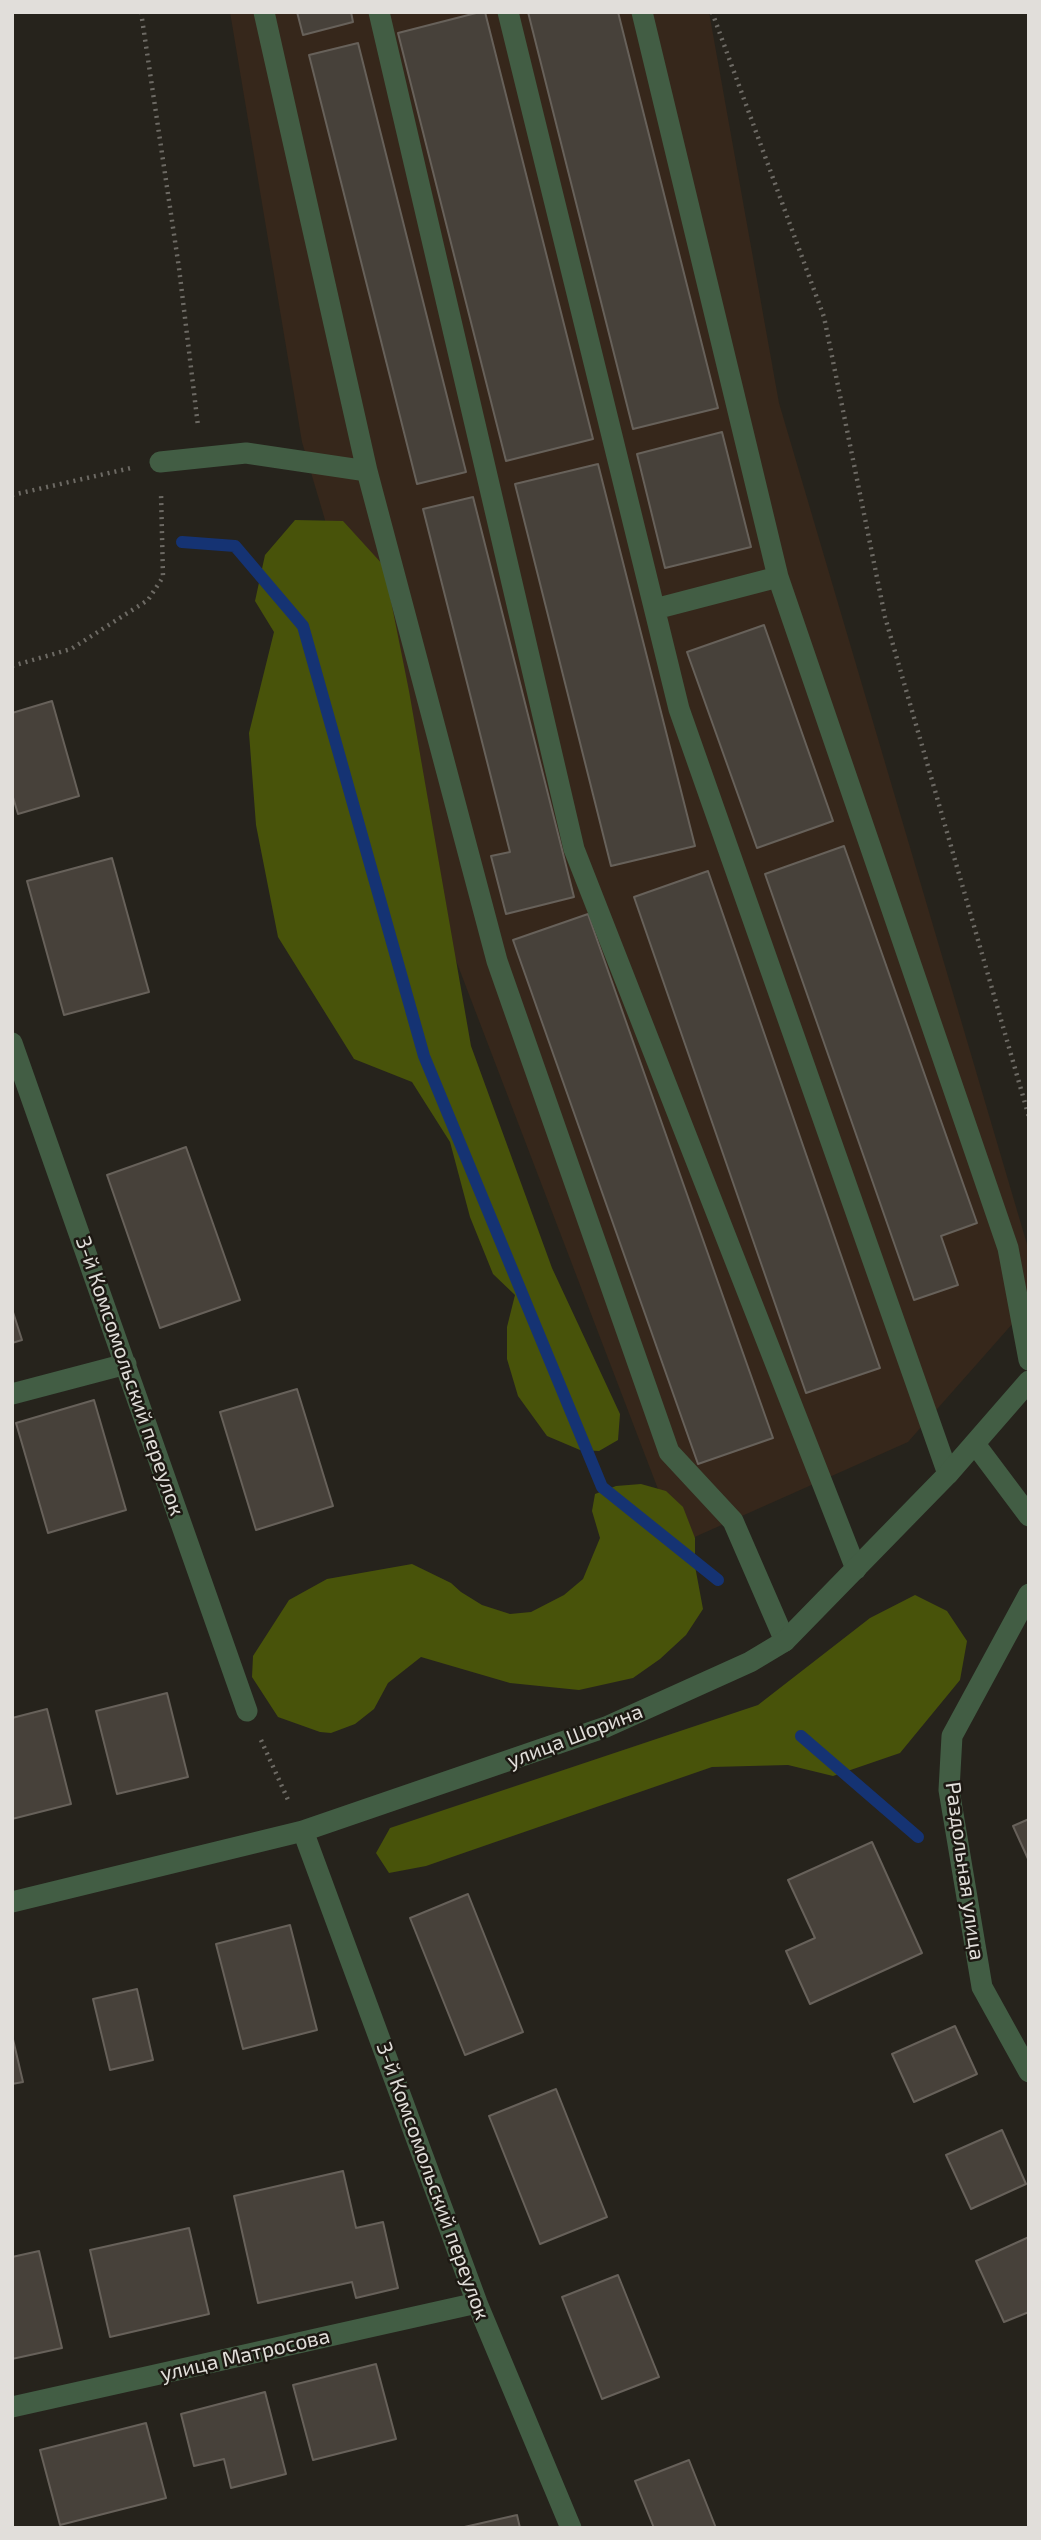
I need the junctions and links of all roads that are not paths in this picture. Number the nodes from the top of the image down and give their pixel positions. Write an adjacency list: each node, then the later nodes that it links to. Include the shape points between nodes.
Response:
1 (264, 12): 6 (street)
2 (379, 12): 17 (street, via 574,849)
3 (508, 12): 8 (street)
4 (642, 12): 7 (street)
5 (160, 462): 6 (street, via 246,453)
6 (367, 471): 19 (street, via 497,961 669,1452 733,1521)
7 (778, 577): 8 (street); 10 (street, via 1008,1248)
8 (655, 609): 15 (street, via 679,709)
9 (12, 1043): 11 (street, 3-й Комсомольский переулок)
10 (1029, 1360)
11 (126, 1364): 13 (street); 20 (street, 3-й Комсомольский переулок)
12 (1029, 1381): 14 (street, улица Шорина)
13 (12, 1394)
14 (975, 1444): 15 (street, улица Шорина); 16 (street)
15 (948, 1474): 17 (street, улица Шорина)
16 (1029, 1516)
17 (856, 1569): 19 (street, улица Шорина)
18 (1029, 1594): 23 (street, Раздольная улица, via 952,1736 949,1790 982,1987)
19 (785, 1641): 21 (street, улица Шорина, via 750,1662 606,1727)
20 (247, 1711)
21 (303, 1831): 22 (street, улица Шорина); 24 (street, 3-й Комсомольский переулок)
22 (12, 1902)
23 (1029, 2071)
24 (477, 2303): 25 (street, улица Матросова); 26 (street, 3-й Комсомольский переулок)
25 (12, 2407)
26 (571, 2528)

